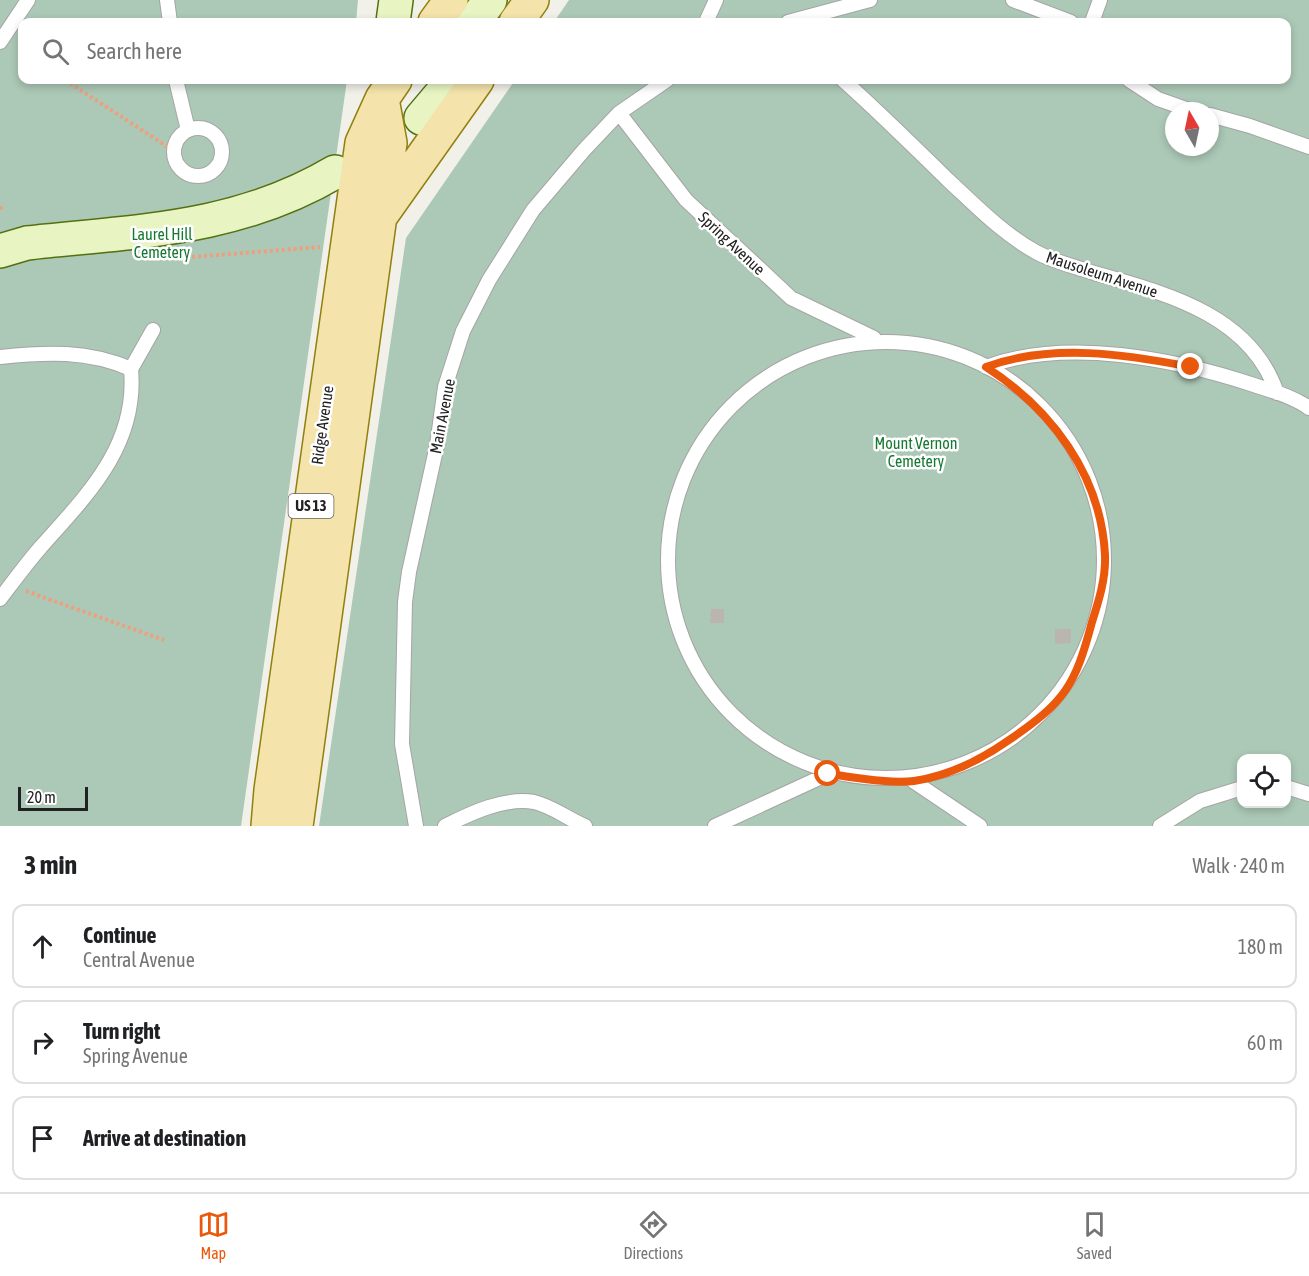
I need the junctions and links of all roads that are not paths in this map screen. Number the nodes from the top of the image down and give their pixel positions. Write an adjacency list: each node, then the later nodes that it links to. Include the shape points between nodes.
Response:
1 (28, 0): 22 (lane)
2 (167, 0): 12 (lane)
3 (396, 0): 13 (main road)
4 (451, 0): 14 (main road)
5 (490, 0): 15 (main road)
6 (508, 0): 16 (main road)
7 (532, 0): 17 (main road)
8 (716, 0): 18 (lane)
9 (870, 0): 19 (lane)
10 (1013, 0): 20 (lane)
11 (1100, 0): 21 (lane)
12 (169, 18)
13 (394, 18)
14 (438, 18)
15 (477, 18)
16 (496, 18)
17 (519, 18)
18 (708, 18)
19 (803, 18)
20 (1060, 18)
21 (1093, 18)
22 (0, 42)
23 (177, 84): 32 (lane)
24 (474, 84): 34 (main road, US 13)
25 (661, 84): 30 (lane, Main Avenue)
26 (847, 84): 42 (lane, Mausoleum Avenue, via 980,210 1015,238 1036,252 1182,300 1232,328 1270,374)
27 (1135, 84): 29 (lane)
28 (414, 89): 34 (main road, Ridge Avenue, via 390,143); 50 (main road, Ridge Avenue / US 13, via 362,143)
29 (1166, 102)
30 (619, 113): 38 (lane, Spring Avenue, via 686,200 791,298); 52 (lane, Main Avenue, via 533,210 489,280 463,331 446,387 405,602 402,744)
31 (1219, 117): 33 (lane)
32 (188, 130): 32 (lane, via 181,135 174,151 178,167 192,176 208,173 220,162 218,138 204,129)
33 (1309, 147)
34 (380, 218): 51 (main road, Ridge Avenue / US 13)
35 (0, 251): 36 (main road, via 27,243 224,219 333,182 279,217 217,236)
36 (0, 260)
37 (153, 330): 41 (lane)
38 (874, 338): 40 (lane, via 935,342); 45 (lane, via 819,349 759,381 725,411 692,458 673,511 668,567 677,623 700,675 736,719 782,752)
39 (0, 357): 41 (lane, via 74,354)
40 (986, 367): 42 (lane, via 1042,353 1114,356 1191,367); 46 (lane, via 1017,387 1038,408 1054,425 1078,464 1099,511 1105,557 1103,584 1076,675 1063,697 997,749 971,763)
41 (131, 369): 44 (lane, via 128,418 100,478)
42 (1277, 393): 43 (lane)
43 (1309, 408)
44 (0, 599)
45 (828, 774): 46 (lane); 55 (lane)
46 (913, 781): 56 (lane)
47 (1291, 788): 49 (lane)
48 (1237, 790): 57 (lane, via 1200,801)
49 (1309, 794)
50 (268, 826)
51 (296, 826)
52 (416, 826)
53 (445, 826): 54 (lane, via 489,807 519,801 543,806)
54 (585, 826)
55 (715, 826)
56 (980, 826)
57 (1160, 826)

